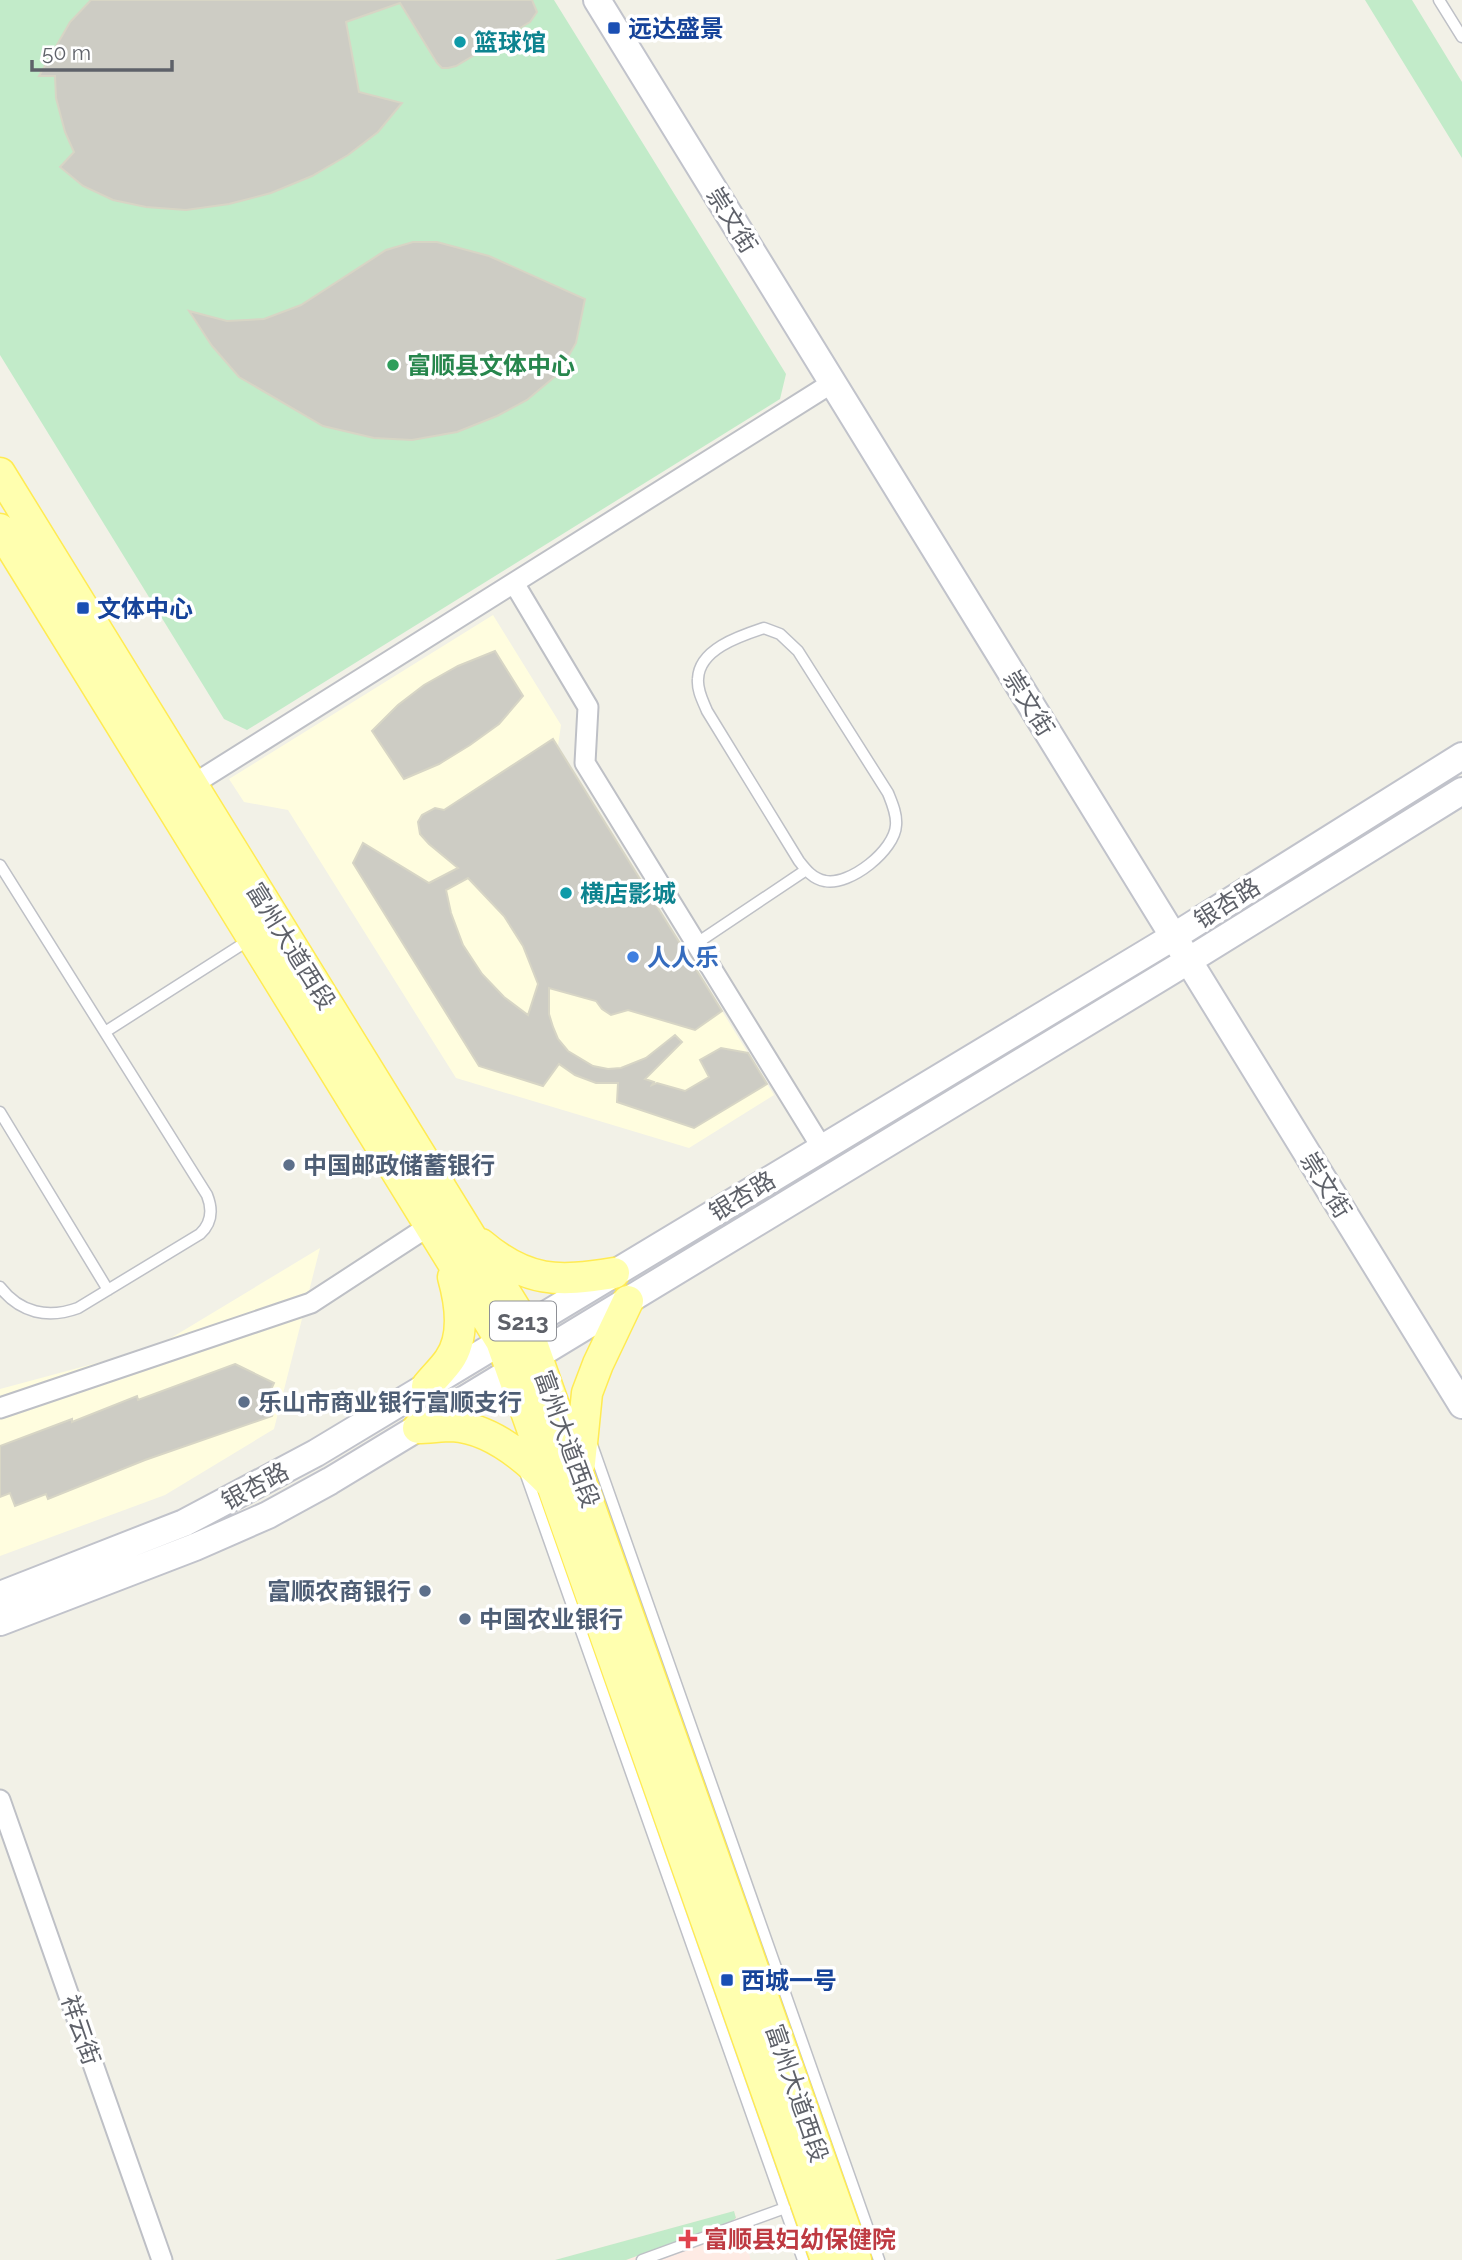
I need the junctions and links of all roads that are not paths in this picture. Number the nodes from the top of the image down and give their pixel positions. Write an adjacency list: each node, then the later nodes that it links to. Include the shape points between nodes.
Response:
1 (597, 0): 4 (main road, 崇文街)
2 (1439, 0): 3 (lane)
3 (1462, 37)
4 (832, 383): 7 (street); 13 (main road, 崇文街)
5 (0, 473): 9 (main road, 富州大道西段 / S213)
6 (0, 529): 14 (main road, 富州大道西段 / S213)
7 (514, 583): 9 (street); 15 (street, via 588,706 585,762)
8 (1462, 756): 13 (main road, 银杏路)
9 (192, 785): 21 (main road, 富州大道西段 / S213)
10 (1462, 793): 16 (main road, 银杏路)
11 (0, 865): 17 (lane)
12 (806, 870): 12 (lane, via 825,881 860,871 885,851 897,824 888,793 798,651 780,634 764,628 714,651 698,678 700,694); 15 (lane)
13 (1173, 937): 16 (main road, 崇文街); 19 (main road, 银杏路)
14 (252, 938): 17 (lane); 20 (main road, 富州大道西段 / S213)
15 (697, 943): 19 (street)
16 (1188, 961): 26 (main road, 银杏路); 31 (main road, 崇文街)
17 (105, 1032): 25 (lane, via 211,1206 200,1234)
18 (0, 1112): 25 (lane)
19 (822, 1148): 23 (main road, 银杏路)
20 (429, 1226): 22 (main road, 富州大道西段 / S213); 32 (street, via 311,1303)
21 (469, 1234): 23 (main road, via 496,1257 543,1277 565,1280); 27 (main road, 富州大道西段 / S213)
22 (446, 1253): 27 (main road, 富州大道西段 / S213); 30 (main road, via 457,1293 458,1340 451,1358)
23 (614, 1273): 27 (main road, 银杏路)
24 (0, 1287): 25 (lane, via 8,1297 42,1314 62,1314)
25 (108, 1290)
26 (628, 1301): 28 (main road, 银杏路); 33 (main road, via 587,1393)
27 (513, 1334): 28 (main road, 富州大道西段 / S213); 29 (main road, 富州大道西段 / S213); 30 (main road, 银杏路)
28 (537, 1356): 29 (main road, 银杏路); 36 (main road, 富州大道西段 / S213)
29 (512, 1371): 34 (main road, 银杏路); 36 (main road, 富州大道西段 / S213)
30 (427, 1386): 37 (main road, 银杏路, via 184,1523)
31 (1462, 1405)
32 (0, 1408)
33 (583, 1421): 36 (main road); 46 (lane)
34 (418, 1428): 35 (main road, via 453,1426 483,1433); 38 (main road, 银杏路, via 268,1515)
35 (519, 1455): 36 (main road); 40 (lane)
36 (566, 1480): 44 (main road, 富州大道西段 / S213); 45 (main road, 富州大道西段 / S213)
37 (0, 1595)
38 (0, 1622)
39 (0, 1800): 41 (street, 祥云街)
40 (785, 2208): 42 (lane); 43 (lane)
41 (162, 2260)
42 (642, 2260)
43 (803, 2260)
44 (826, 2260)
45 (856, 2260)
46 (879, 2260)

